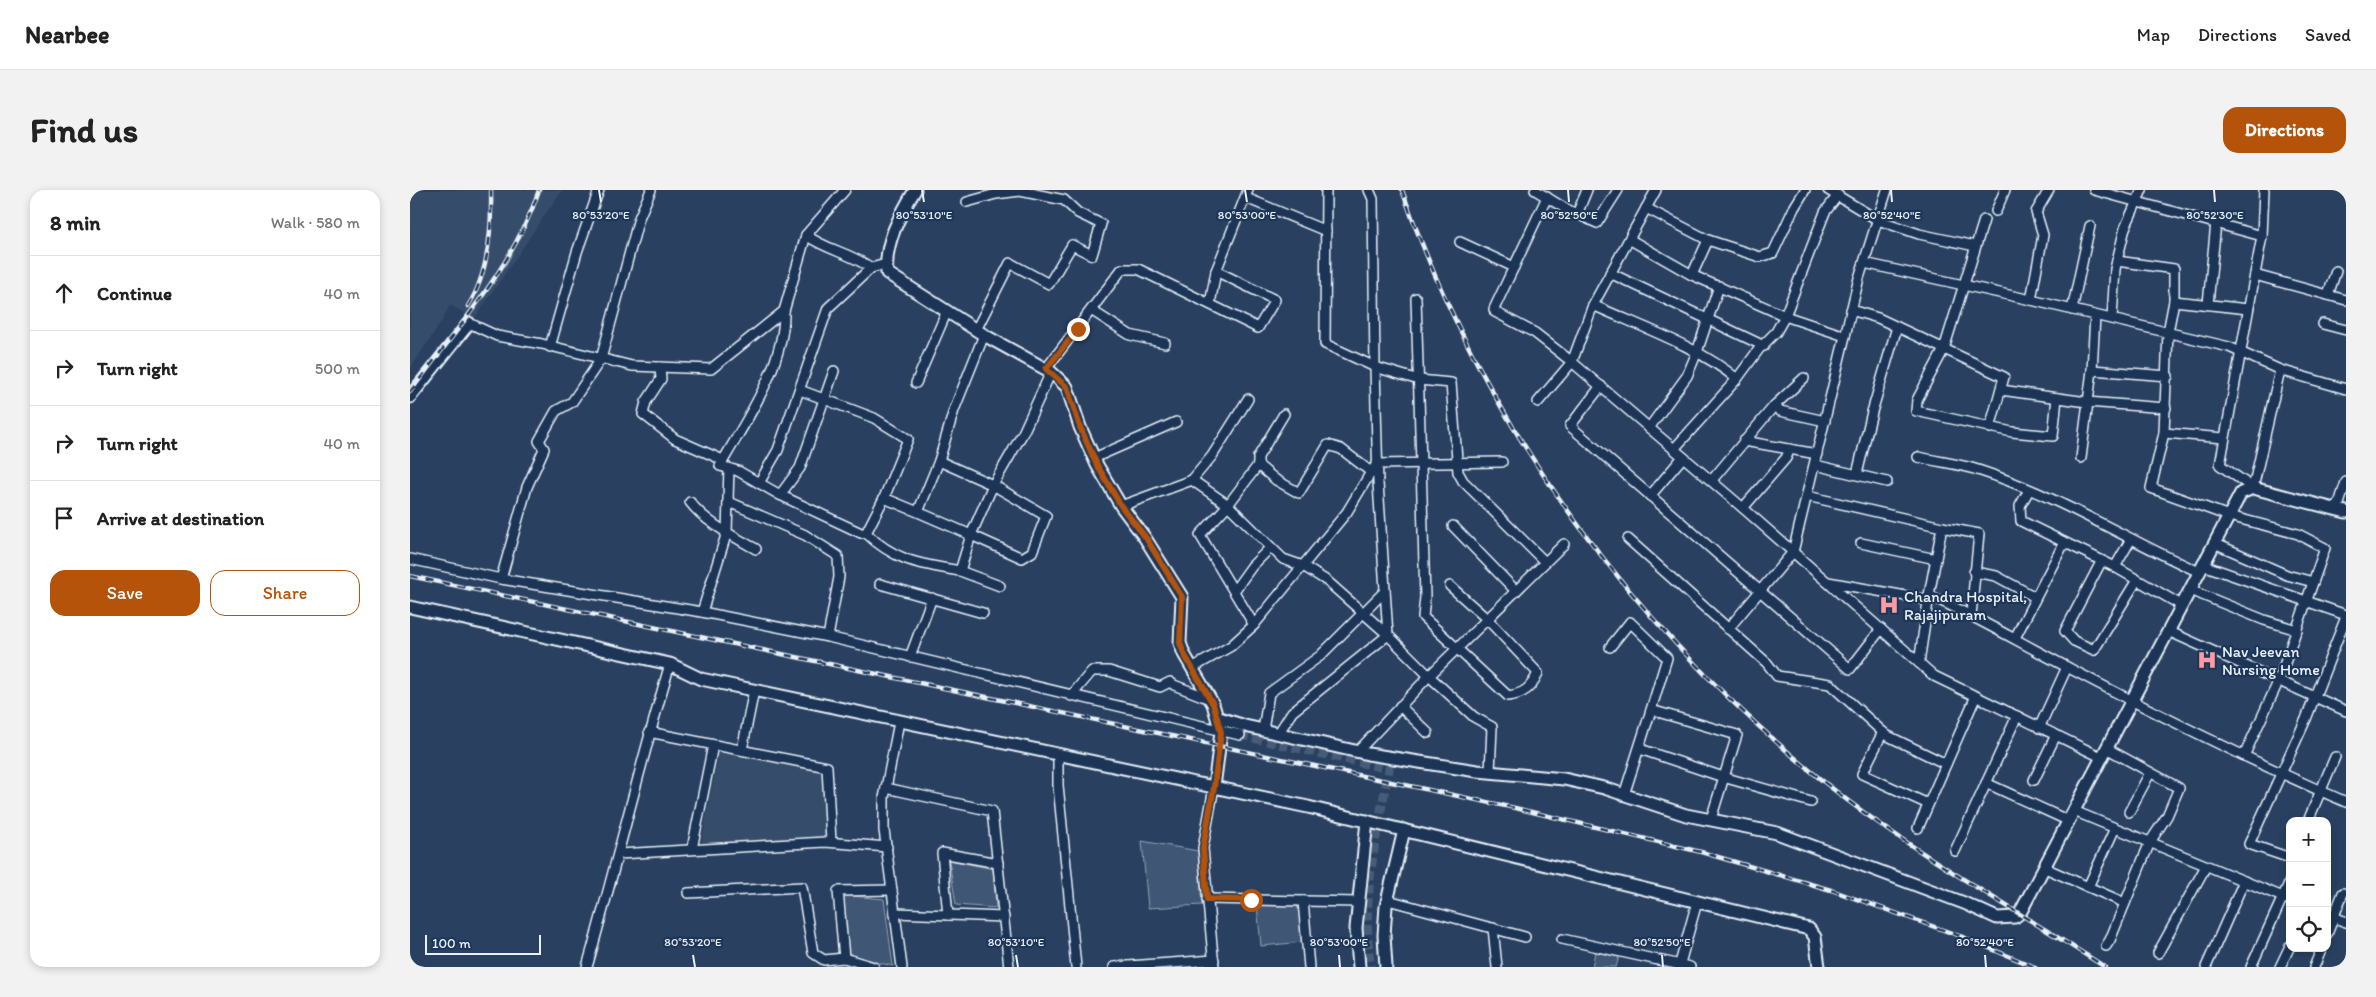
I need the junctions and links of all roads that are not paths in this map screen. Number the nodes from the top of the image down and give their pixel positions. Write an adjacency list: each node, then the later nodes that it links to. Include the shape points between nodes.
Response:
1 (599, 190): 77 (street)
2 (651, 190): 81 (street, via 639,218)
3 (845, 190): 32 (street)
4 (915, 190): 40 (street, via 889,242)
5 (1326, 190): 31 (street)
6 (1369, 190): 84 (street, via 1373,199)
7 (1535, 190): 21 (street)
8 (1586, 190): 26 (street)
9 (1618, 190): 26 (street, via 1598,223)
10 (1656, 190): 24 (street)
11 (1805, 190): 35 (street, via 1773,253 1760,257)
12 (1828, 190): 20 (street)
13 (1887, 190): 27 (street)
14 (2005, 190): 25 (street)
15 (2049, 190): 52 (street, via 2036,212 2043,235)
16 (2097, 190): 22 (street)
17 (2142, 190): 22 (street)
18 (2264, 190): 33 (street)
19 (1247, 194): 31 (street); 43 (street)
20 (1838, 195): 27 (street); 64 (street, via 1825,212)
21 (1547, 197): 26 (street); 41 (street)
22 (2138, 201): 29 (street); 38 (street, via 2125,228)
23 (967, 202): 72 (street, via 1020,191 1064,200 1101,224 1092,255 1072,245 1050,284 1010,263)
24 (1646, 208): 34 (street); 35 (street)
25 (1996, 211)
26 (1577, 214)
27 (1878, 220): 37 (street, via 1919,234); 39 (street)
28 (1984, 220): 37 (street)
29 (2216, 223): 33 (street); 56 (street)
30 (2090, 226): 61 (street)
31 (1326, 231): 84 (street, via 1325,344)
32 (806, 236): 42 (street); 62 (street)
33 (2262, 236): 47 (street)
34 (1629, 239): 45 (street); 46 (street)
35 (1708, 240): 46 (street)
36 (1460, 242): 41 (street)
37 (1975, 246): 48 (street)
38 (2117, 260): 54 (street, via 2173,268); 66 (street)
39 (1864, 263): 48 (street); 60 (street)
40 (886, 264): 42 (street); 63 (street, via 888,273)
41 (1514, 267): 82 (street, via 1495,312 1535,333)
42 (871, 268): 96 (street, via 828,308)
43 (1216, 271): 55 (street); 55 (street, via 1275,300 1258,328)
44 (2336, 271): 50 (street)
45 (1610, 273): 57 (street); 67 (street)
46 (1692, 275): 49 (street)
47 (2255, 275): 50 (street); 58 (street)
48 (1963, 285): 52 (street); 78 (street)
49 (1719, 286): 64 (street); 67 (street)
50 (2328, 295): 53 (street)
51 (1416, 298): 92 (street)
52 (2031, 300): 61 (street)
53 (2346, 300)
54 (2174, 301): 56 (street); 73 (street)
55 (1210, 304): 59 (street, via 1138,269 1122,269)
56 (2208, 304): 58 (street)
57 (1593, 305): 79 (street); 82 (street)
58 (2248, 309): 80 (street)
59 (1091, 310): 75 (street, via 1130,335); 85 (street)
60 (1851, 310): 70 (street); 74 (street)
61 (2072, 310): 65 (street)
62 (784, 311): 83 (street, via 711,369); 124 (street, via 785,331 762,392)
63 (947, 311): 72 (street); 93 (street)
64 (1785, 316): 74 (street); 76 (street)
65 (2096, 316): 66 (street); 86 (street)
66 (2112, 319): 73 (street)
67 (1707, 320): 76 (street); 79 (street)
68 (469, 323): 77 (street, via 498,336); 98 (street)
69 (2324, 324): 71 (street)
70 (1897, 327): 78 (street); 130 (street)
71 (2346, 330)
72 (980, 332): 85 (street); 121 (street)
73 (2168, 332): 80 (street, via 2229,347); 89 (street)
74 (1845, 336): 107 (street)
75 (1165, 343)
76 (1764, 346): 91 (street)
77 (550, 347): 81 (street)
78 (1944, 349): 97 (street, via 2004,377); 110 (street, via 1917,400 1916,411)
79 (1697, 352): 91 (street); 109 (street, via 1687,376)
80 (2240, 353): 87 (street); 112 (street)
81 (601, 360): 83 (street); 174 (street, via 572,402 556,411 538,441 544,449 527,487)
82 (1572, 362): 94 (street); 102 (street)
83 (660, 367): 124 (street, via 661,379 646,402 643,414 675,439)
84 (1375, 367): 92 (street); 125 (street)
85 (1048, 370): 119 (street, via 1067,387); 136 (street, via 1023,434)
86 (2092, 370): 89 (street); 103 (street)
87 (2280, 370): 95 (street); 137 (street)
88 (834, 371): 99 (street)
89 (2168, 376): 105 (street)
90 (1804, 378): 104 (street)
91 (1737, 379): 114 (street)
92 (1420, 380): 123 (street); 126 (street, via 1452,383)
93 (916, 382)
94 (1601, 386): 109 (street); 140 (street, via 1570,426)
95 (2346, 389)
96 (800, 390): 99 (street); 135 (street, via 778,450)
97 (2001, 390): 100 (street); 110 (street)
98 (410, 397)
99 (825, 398): 139 (street, via 800,468); 142 (street, via 874,418 908,440)
100 (2057, 398): 103 (street); 110 (street, via 2054,436)
101 (1248, 399): 131 (street, via 1212,456)
102 (1538, 402)
103 (2087, 402): 105 (street); 120 (street)
104 (1774, 406): 107 (street); 113 (street)
105 (2166, 408): 111 (street)
106 (1284, 414): 128 (street, via 1258,457)
107 (1825, 420): 116 (street)
108 (1176, 422): 119 (street)
109 (1649, 428): 114 (street)
110 (1990, 428)
111 (2164, 434): 112 (street); 150 (street, via 2151,488)
112 (2224, 438): 137 (street, via 2220,465)
113 (1744, 441): 115 (street); 132 (street)
114 (1674, 449): 117 (street)
115 (1790, 449): 116 (street); 147 (street)
116 (1818, 454): 127 (street)
117 (1683, 457): 132 (street); 140 (street)
118 (1918, 457): 138 (street, via 1980,470)
119 (1094, 458): 146 (street)
120 (2081, 458)
121 (939, 461): 136 (street); 149 (street)
122 (1502, 462): 126 (street)
123 (1420, 463): 125 (street); 126 (street); 209 (street, via 1423,618)
124 (726, 464): 135 (street); 144 (street)
125 (1377, 464): 129 (street)
126 (1456, 464): 167 (street, via 1463,480)
127 (1815, 464): 130 (street); 141 (street)
128 (1258, 465): 129 (street, via 1299,493 1328,445 1341,449); 145 (street)
129 (1374, 473): 169 (street); 183 (street)
130 (1857, 474): 133 (street)
131 (1192, 480): 145 (street); 146 (street)
132 (1712, 480): 147 (street)
133 (1887, 482)
134 (2346, 482): 148 (street)
135 (758, 483): 139 (street)
136 (993, 485): 155 (street); 155 (street, via 1046,516 1032,552 1022,558)
137 (2252, 488): 148 (street); 150 (street, via 2241,493)
138 (2029, 490): 157 (street, via 2089,516); 159 (street, via 2020,506 2021,521)
139 (780, 495): 154 (street)
140 (1650, 496): 185 (street)
141 (1808, 496): 152 (street); 164 (street)
142 (884, 498): 149 (street); 172 (street, via 866,533 883,549 917,563)
143 (690, 502): 153 (street)
144 (729, 502): 153 (street); 204 (street, via 805,535 838,556 839,577)
145 (1228, 505): 162 (street); 182 (street, via 1200,535)
146 (1121, 506): 214 (street, via 1146,538 1182,597 1180,643)
147 (1743, 508): 164 (street)
148 (2341, 511)
149 (918, 512): 155 (street)
150 (2229, 516): 160 (street); 177 (street, via 2298,534 2325,548)
151 (1454, 526): 184 (street)
152 (1942, 527): 166 (street); 173 (street, via 1979,534)
153 (727, 532): 163 (street); 192 (street)
154 (861, 533)
155 (971, 535): 172 (street)
156 (1628, 539): 199 (street)
157 (2131, 539): 170 (street); 171 (street)
158 (1861, 542): 166 (street)
159 (2064, 543): 168 (street); 188 (street)
160 (2214, 543): 171 (street); 177 (street, via 2287,575)
161 (1564, 544): 167 (street)
162 (1270, 548): 169 (street, via 1283,559); 182 (street)
163 (756, 549)
164 (1793, 552): 176 (street); 185 (street)
165 (410, 559): 174 (street)
166 (1936, 559): 187 (street)
167 (1545, 562): 184 (street)
168 (2101, 562): 170 (street); 175 (street, via 2065,630 2074,640 2094,650)
169 (1303, 566): 194 (street, via 1327,581); 198 (street)
170 (2115, 567): 175 (street)
171 (2201, 568): 181 (street); 189 (street)
172 (960, 571): 179 (street)
173 (1974, 572): 188 (street, via 1996,576); 195 (street)
174 (501, 579): 192 (street)
175 (2137, 580): 190 (street)
176 (1827, 582): 187 (street); 200 (street)
177 (2313, 582): 189 (street)
178 (880, 584): 186 (street)
179 (1000, 586)
180 (1450, 586): 197 (street)
181 (2190, 590): 190 (street); 201 (street)
182 (1234, 591): 198 (street)
183 (1385, 591): 194 (street); 203 (street)
184 (1516, 591): 197 (street)
185 (1760, 591): 199 (street); 200 (street, via 1850,669)
186 (932, 598): 193 (street); 210 (street)
187 (1928, 598): 195 (street); 211 (street)
188 (2035, 598): 205 (street)
189 (2307, 601): 196 (street); 201 (street)
190 (2181, 605): 202 (street)
191 (410, 607): 212 (street)
192 (702, 612): 204 (street)
193 (983, 613)
194 (1363, 614): 203 (street); 230 (street, via 1320,656 1270,694)
195 (1971, 615): 205 (street)
196 (2346, 616): 206 (street)
197 (1487, 618): 209 (street); 209 (street, via 1538,673 1532,687 1508,696)
198 (1254, 625): 214 (street, via 1231,646)
199 (1728, 629): 233 (street, via 1777,676 1830,684)
200 (1882, 629): 211 (street)
201 (2297, 630): 216 (street)
202 (2168, 631): 216 (street); 222 (street)
203 (1388, 635): 215 (street); 235 (street, via 1292,712)
204 (828, 637): 210 (street)
205 (2015, 638): 213 (street)
206 (2336, 642): 208 (street); 220 (street)
207 (1610, 647): 224 (street, via 1630,622 1667,658)
208 (2346, 647)
209 (1457, 648): 215 (street)
210 (910, 657): 218 (street)
211 (1919, 663): 219 (street, via 1934,676)
212 (670, 664): 217 (street, via 701,679); 231 (street)
213 (2067, 667): 222 (street); 229 (street)
214 (1192, 668): 221 (street)
215 (1429, 676): 223 (street); 247 (street, via 1474,717 1492,727)
216 (2279, 680): 220 (street); 244 (street)
217 (754, 690): 228 (street); 240 (street)
218 (1071, 696): 221 (street, via 1092,671 1109,671 1160,688 1170,682); 232 (street)
219 (1976, 696): 226 (street); 246 (street)
220 (2314, 698): 225 (street); 249 (street)
221 (1210, 699): 227 (street)
222 (2131, 699): 242 (street); 244 (street)
223 (1400, 706): 234 (street); 241 (street)
224 (1651, 710): 239 (street); 250 (street, via 1737,735)
225 (2346, 711)
226 (2017, 716): 229 (street); 252 (street)
227 (1218, 718): 230 (street); 232 (street)
228 (900, 722): 243 (street); 254 (street)
229 (2039, 728): 237 (street)
230 (1263, 730): 235 (street)
231 (649, 732): 238 (street); 273 (street)
232 (1221, 732): 236 (street); 253 (street)
233 (1883, 732): 246 (street); 259 (street, via 1862,774)
234 (1428, 733)
235 (1278, 734): 241 (street)
236 (1240, 735)
237 (2056, 735): 242 (street); 251 (street)
238 (713, 745): 240 (street); 271 (street)
239 (1640, 749): 250 (street); 256 (street)
240 (742, 750): 268 (street, via 827,767)
241 (1358, 752): 247 (street)
242 (2104, 753): 248 (street); 261 (street)
243 (1058, 756): 253 (street); 310 (street)
244 (2244, 756): 249 (street)
245 (2336, 757): 255 (street)
246 (1946, 764): 259 (street)
247 (1490, 772): 256 (street, via 1564,778)
248 (2150, 773): 260 (street); 269 (street, via 2179,788 2167,816)
249 (2281, 774): 255 (street); 274 (street, via 2249,844)
250 (1724, 777): 257 (street); 263 (street)
251 (2034, 780)
252 (1986, 783): 261 (street); 272 (street)
253 (1214, 787): 264 (street); 284 (street, via 1203,848)
254 (886, 788): 270 (street, via 884,822); 275 (street, via 992,811)
255 (2321, 791): 258 (street); 262 (street)
256 (1624, 795): 263 (street, via 1686,815)
257 (1811, 802)
258 (2346, 802)
259 (1928, 804): 265 (street)
260 (2129, 812)
261 (2072, 816): 266 (street); 277 (street)
262 (2310, 817)
263 (1711, 819): 277 (street, via 1777,833 1997,918 2015,917 2020,913)
264 (1367, 821): 267 (street); 287 (street)
265 (1918, 828)
266 (2115, 828): 269 (street); 279 (street)
267 (1404, 830): 285 (street); 288 (street)
268 (831, 842): 270 (street); 271 (street)
269 (2150, 842): 276 (street); 289 (street)
270 (887, 847): 280 (street)
271 (692, 849): 273 (street)
272 (1955, 851)
273 (619, 854): 306 (street)
274 (2286, 857)
275 (998, 863): 292 (street, via 942,853); 293 (street)
276 (2206, 866): 278 (street); 302 (street)
277 (2045, 868): 279 (street)
278 (2244, 881): 283 (street); 318 (street)
279 (2088, 887): 289 (street)
280 (892, 890): 290 (street); 303 (street, via 838,891)
281 (688, 893): 303 (street, via 802,887 813,953 824,960)
282 (2343, 893): 291 (street)
283 (2286, 898): 319 (street)
284 (1207, 899): 286 (street); 304 (street)
285 (1388, 900): 296 (street); 314 (street, via 1384,935)
286 (1303, 901): 287 (street); 312 (street)
287 (1358, 902): 313 (street)
288 (1697, 902): 305 (street); 317 (street, via 1809,929 1815,937)
289 (2125, 903): 299 (street)
290 (895, 913): 292 (street); 308 (street)
291 (2331, 914)
292 (948, 915): 293 (street)
293 (1004, 916): 309 (street)
294 (2331, 916): 295 (street)
295 (2346, 922)
296 (1492, 928): 297 (street); 315 (street)
297 (1525, 937)
298 (1562, 939): 305 (street)
299 (2106, 946)
300 (2287, 952): 320 (street)
301 (2320, 952): 321 (street)
302 (2158, 953)
303 (844, 958): 307 (street)
304 (1214, 963): 311 (street)
305 (1680, 966): 316 (street)
306 (587, 967)
307 (874, 967)
308 (902, 967)
309 (1009, 967)
310 (1076, 967)
311 (1114, 967)
312 (1309, 967)
313 (1359, 967)
314 (1386, 967)
315 (1497, 967)
316 (1690, 967)
317 (1819, 967)
318 (2206, 967)
319 (2251, 967)
320 (2280, 967)
321 (2314, 967)

